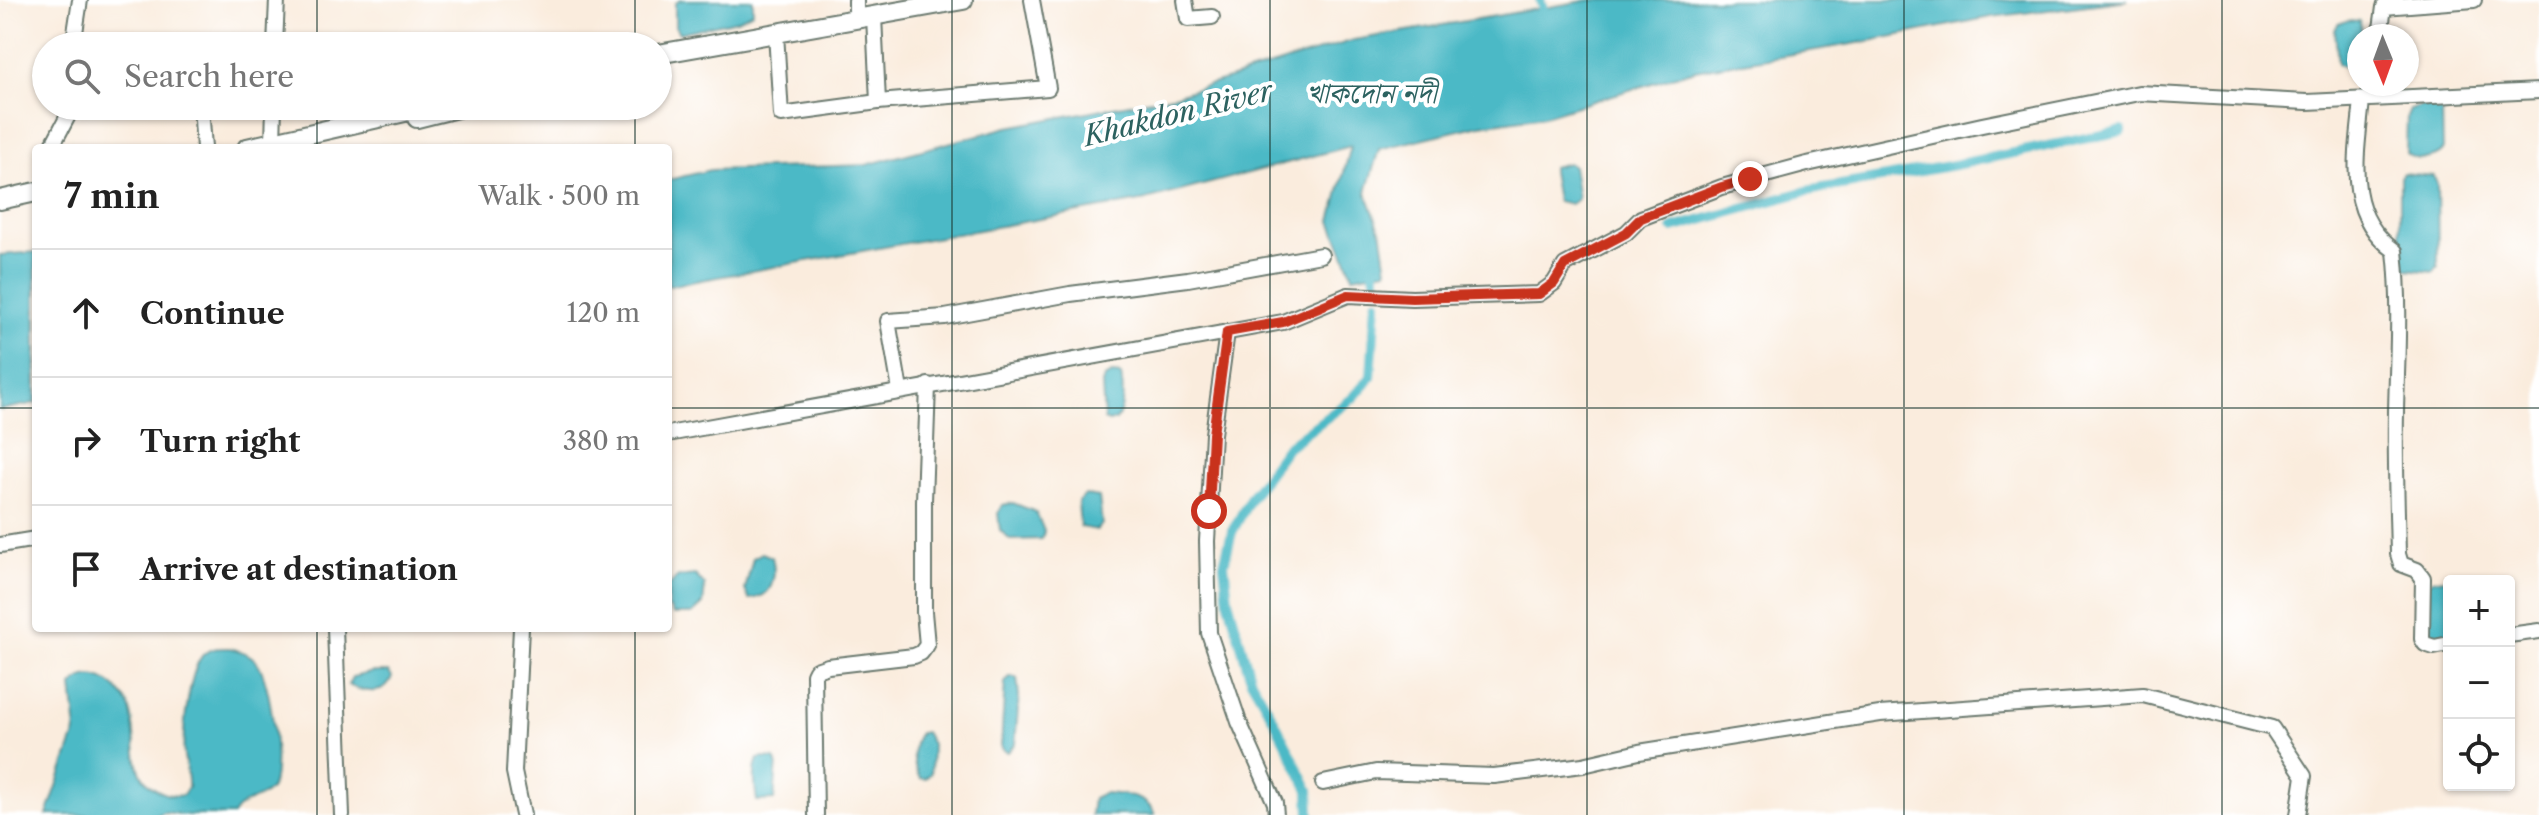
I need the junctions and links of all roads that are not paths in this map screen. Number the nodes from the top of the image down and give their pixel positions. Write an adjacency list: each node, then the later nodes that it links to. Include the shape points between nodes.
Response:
1 (80, 0): 12 (street)
2 (277, 0): 13 (street)
3 (910, 0): 8 (main road)
4 (963, 0): 9 (main road)
5 (1032, 0): 21 (street, via 1048,88)
6 (1185, 0): 10 (street, via 1188,19)
7 (2474, 0): 11 (street, via 2384,7)
8 (856, 5): 15 (main road)
9 (874, 16): 14 (main road); 21 (street)
10 (1212, 17)
11 (2382, 24)
12 (75, 32)
13 (276, 32)
14 (776, 33): 16 (main road); 21 (street, via 781,115)
15 (672, 43)
16 (672, 52)
17 (2419, 91): 18 (street)
18 (2539, 91)
19 (2374, 96): 20 (street)
20 (2362, 100): 37 (street, via 2139,93 1996,122 1722,187 1641,218 1626,233 1565,265 1539,294 1348,295 1283,322); 47 (street, via 2356,171 2360,210 2395,251 2397,270 2398,554 2401,564 2423,578 2422,639 2434,647)
21 (878, 102)
22 (66, 120): 27 (street)
23 (202, 120): 28 (street)
24 (275, 120): 29 (street)
25 (376, 120): 30 (main road)
26 (398, 120): 31 (main road)
27 (53, 144)
28 (204, 144)
29 (278, 144)
30 (282, 144)
31 (283, 144)
32 (32, 192): 34 (main road)
33 (32, 192): 35 (main road)
34 (0, 200)
35 (0, 208)
36 (1321, 255): 39 (street, via 945,317 888,321)
37 (1227, 332): 38 (street); 52 (street, via 1213,434 1209,633)
38 (928, 385): 39 (street); 51 (street, via 927,645 914,656 816,670)
39 (900, 390): 40 (street)
40 (672, 433)
41 (32, 540): 42 (street)
42 (0, 545)
43 (2539, 631): 46 (street)
44 (335, 632): 49 (street)
45 (521, 632): 50 (street, via 514,772)
46 (2515, 634)
47 (2443, 645)
48 (1323, 783): 53 (street, via 1376,772 1494,776 1880,714 2143,695 2272,728 2304,776)
49 (342, 815)
50 (523, 815)
51 (816, 815)
52 (1276, 815)
53 (2298, 815)

